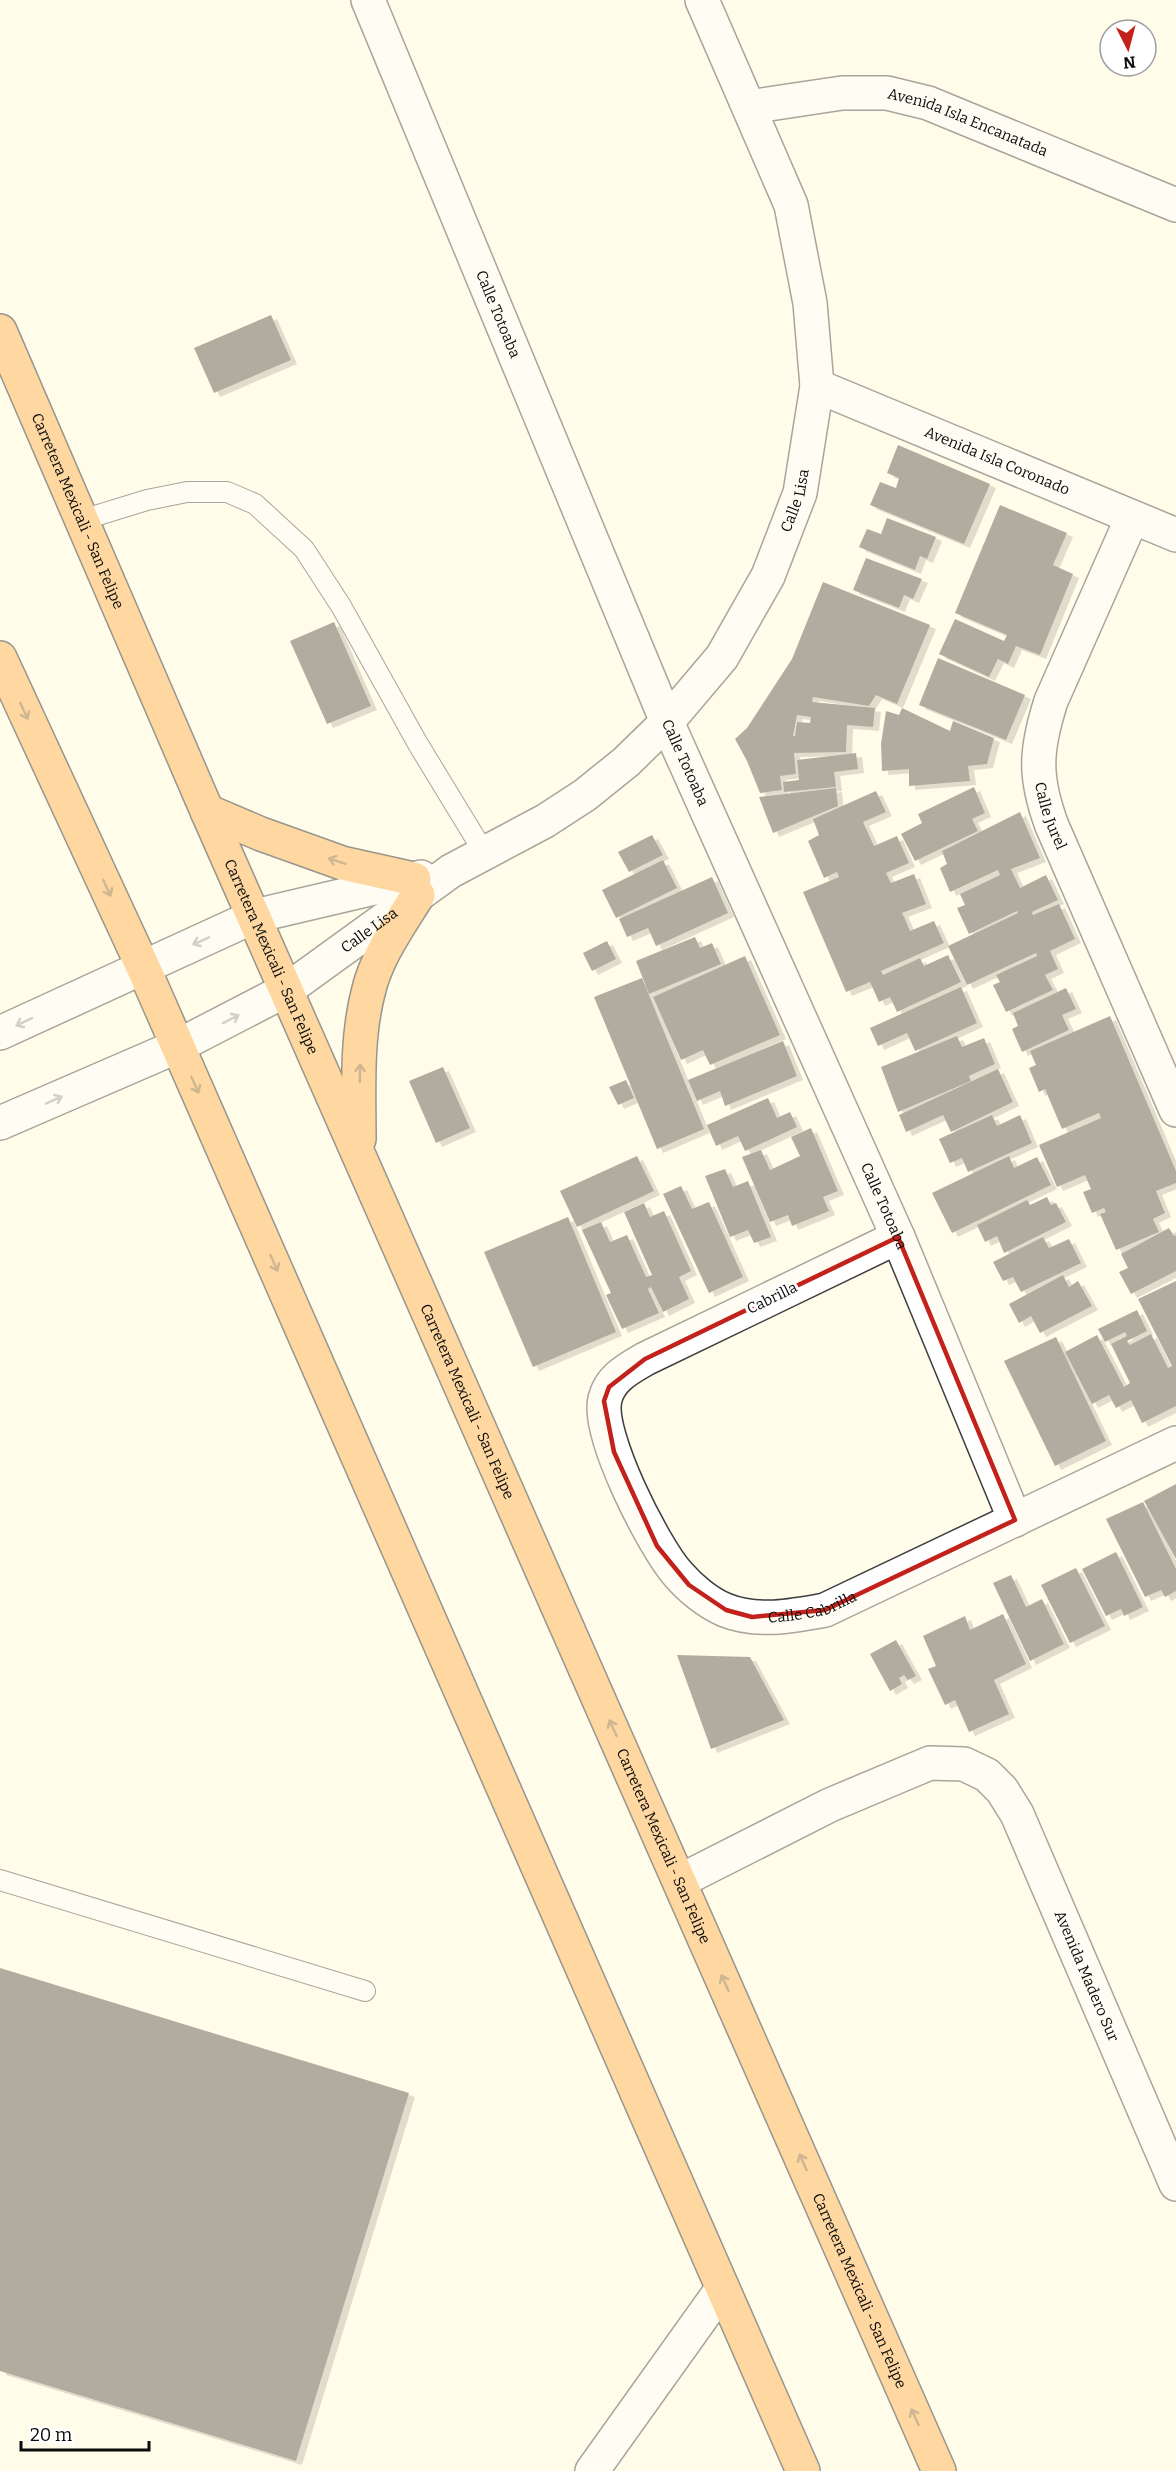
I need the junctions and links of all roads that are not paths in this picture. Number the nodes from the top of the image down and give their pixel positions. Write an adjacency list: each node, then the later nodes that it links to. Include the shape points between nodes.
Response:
1 (368, 0): 11 (street, Calle Totoaba)
2 (702, 0): 3 (street, Calle Lisa)
3 (749, 107): 4 (street, Avenida Isla Encanatada, via 842,93 887,93 928,103); 6 (street, Calle Lisa, via 791,205 810,303)
4 (1176, 205)
5 (0, 331): 8 (highway, Carretera Mexicali - San Felipe)
6 (817, 386): 7 (street, Avenida Isla Coronado); 11 (street, Calle Lisa, via 800,493 768,576 722,657)
7 (1132, 518): 9 (street, Avenida Isla Coronado); 20 (street, Calle Jurel, via 1050,701 1037,771 1052,826)
8 (82, 520): 12 (highway, Carretera Mexicali - San Felipe); 13 (lane, via 187,492 227,492 255,504 304,549 335,596)
9 (1176, 535)
10 (0, 658): 16 (highway, one-way to 16)
11 (668, 722): 13 (street, Calle Lisa, via 585,795); 23 (street, Calle Totoaba)
12 (207, 811): 14 (highway, one-way to 12, via 261,834); 15 (highway, Carretera Mexicali - San Felipe)
13 (485, 854): 14 (street, Calle Lisa)
14 (416, 887): 15 (street, Calle Lisa); 17 (street, Calle Lisa); 22 (highway, one-way to 14, via 360,1041 368,992)
15 (255, 916): 16 (street, Calle Lisa, one-way to 16); 17 (highway, Carretera Mexicali - San Felipe)
16 (143, 967): 18 (street, Calle Lisa, one-way to 18); 19 (highway)
17 (288, 989): 19 (street, Calle Lisa, one-way to 17); 22 (highway, Carretera Mexicali - San Felipe)
18 (0, 1033)
19 (178, 1046): 21 (street, Calle Lisa, one-way to 19); 31 (highway, one-way to 31)
20 (1176, 1110)
21 (0, 1123)
22 (359, 1153): 28 (highway, Carretera Mexicali - San Felipe, one-way to 22)
23 (898, 1238): 24 (street, Cabrilla); 26 (street, Calle Totoaba)
24 (645, 1359): 26 (street, Calle Cabrilla, via 617,1376 604,1401 614,1452 657,1546 677,1574 726,1610 752,1617 794,1616 825,1610)
25 (1176, 1443): 26 (street, Calle Cabrilla)
26 (1015, 1520)
27 (0, 1880): 29 (lane)
28 (680, 1881): 30 (street, Avenida Madero Sur, via 830,1805 930,1763 964,1764 987,1775 1017,1814); 34 (highway, Carretera Mexicali - San Felipe, one-way to 28)
29 (365, 1991)
30 (1176, 2184)
31 (722, 2289): 32 (street); 33 (highway)
32 (592, 2471)
33 (803, 2471)
34 (939, 2471)

